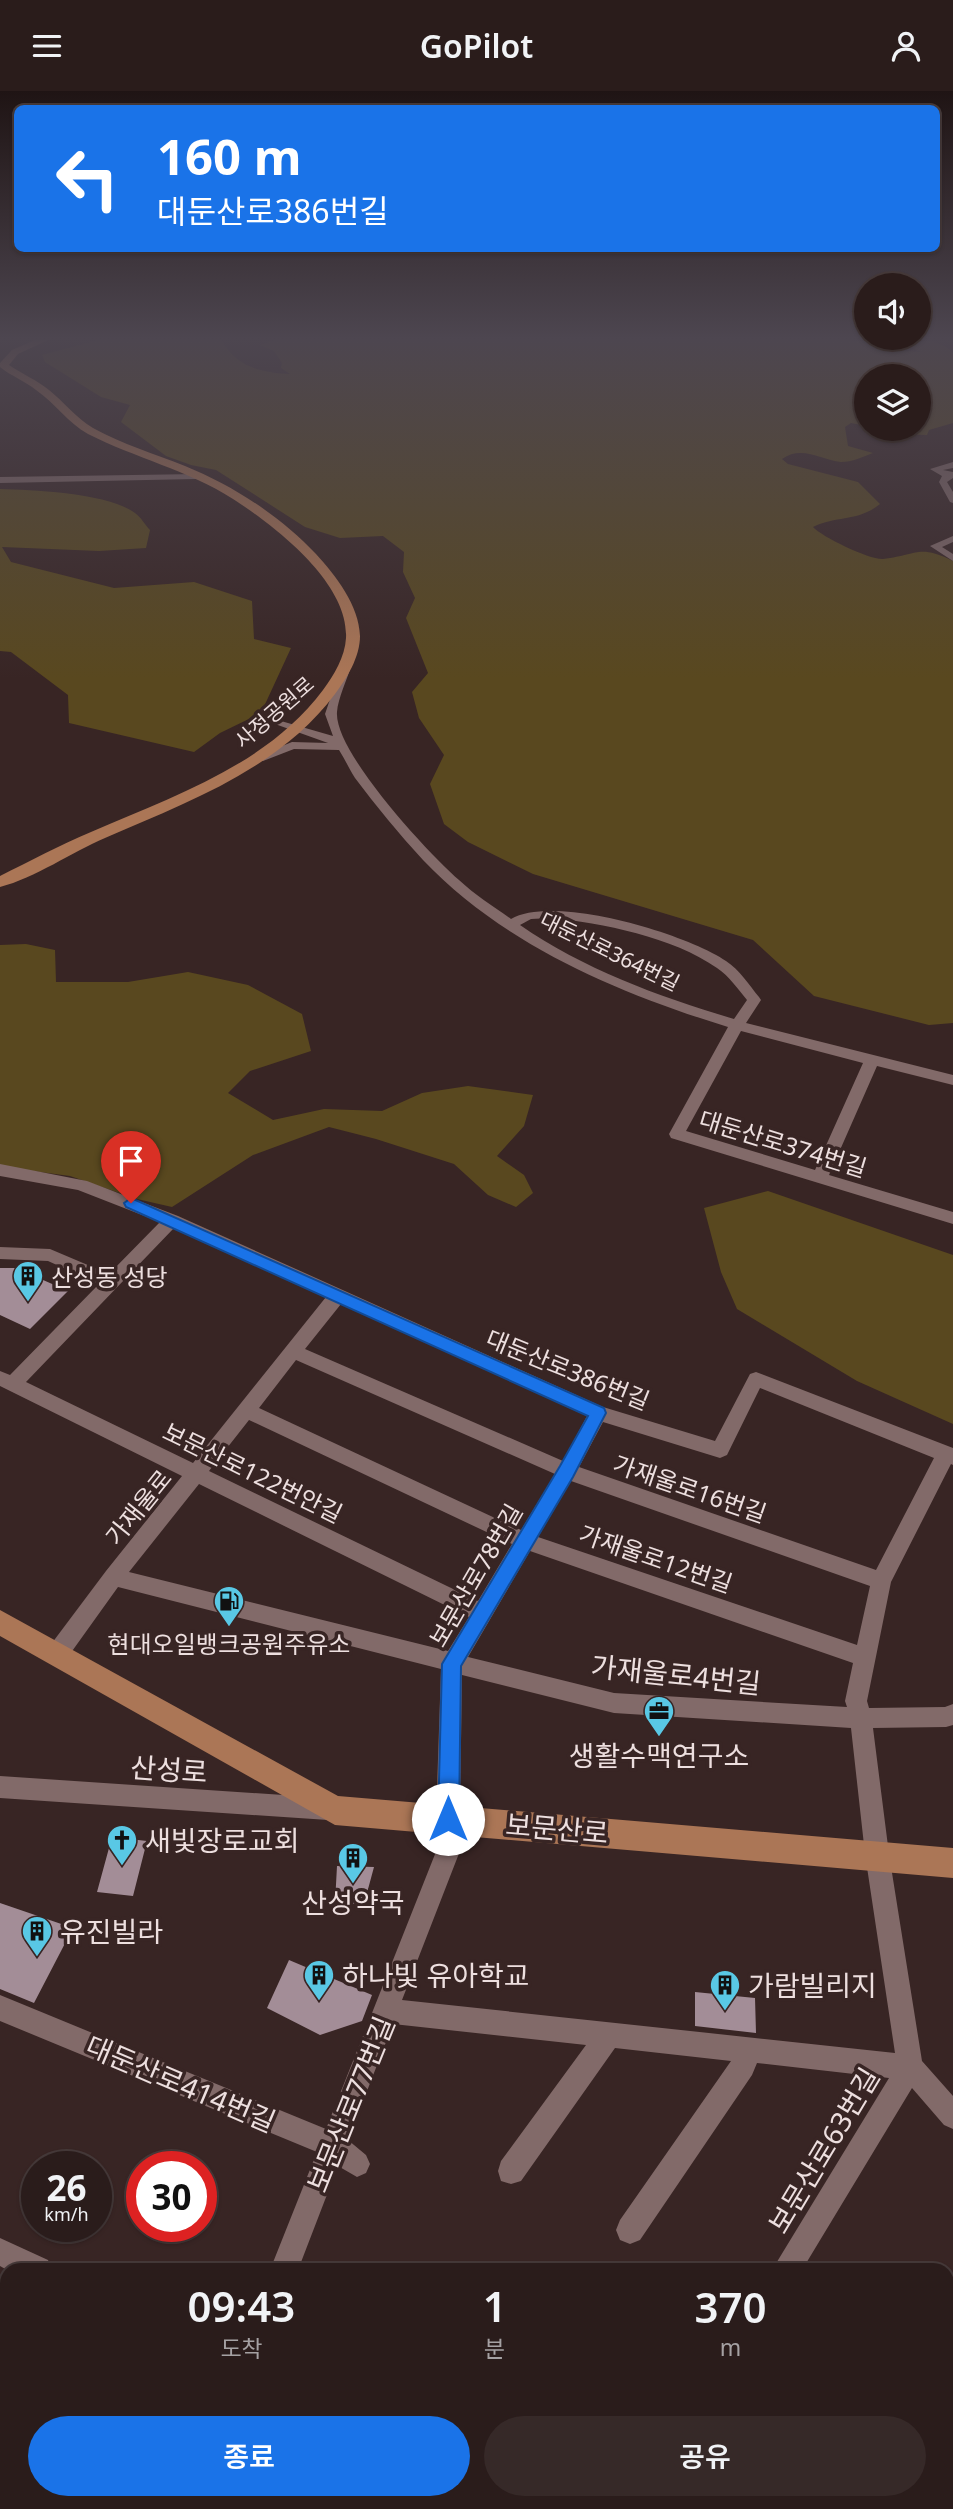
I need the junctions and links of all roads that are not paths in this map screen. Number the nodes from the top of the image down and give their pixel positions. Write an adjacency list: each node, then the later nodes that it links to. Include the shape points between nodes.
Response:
1 (122, 453): 6 (main road, 사정공원로)
2 (142, 453): 4 (main road, 사정공원로)
3 (953, 465): 5 (street, via 934,469)
4 (196, 476): 6 (street); 11 (main road, 사정공원로, via 270,518 318,565 349,615 353,636)
5 (951, 476): 8 (street, via 943,482)
6 (178, 477): 7 (street); 12 (main road, 사정공원로, via 253,517 321,584 337,611 340,643 327,674)
7 (0, 480)
8 (953, 500)
9 (953, 539): 10 (street, via 936,546)
10 (953, 558)
11 (346, 666): 12 (main road, 사정공원로, via 336,684); 14 (street, 대둔산로364번길, via 331,714)
12 (287, 726): 13 (main road, 사정공원로); 14 (street); 16 (main road, 사정공원로)
13 (258, 739)
14 (342, 747): 16 (street, via 292,745); 19 (street, 대둔산로364번길, via 416,846 473,899)
15 (209, 770): 17 (main road)
16 (237, 771): 18 (main road, 사정공원로)
17 (0, 871)
18 (0, 882)
19 (511, 924): 20 (street, 대둔산로364번길, via 611,980); 20 (street, via 530,915 604,923 703,953 724,966 754,1000)
20 (736, 1026): 21 (street, 대둔산로364번길); 24 (street, 대둔산로374번길, via 677,1135)
21 (872, 1060): 22 (street, 대둔산로364번길); 24 (street)
22 (953, 1080)
23 (1, 1172): 26 (street, 대둔산로386번길, via 81,1185)
24 (820, 1177): 25 (street, 대둔산로374번길)
25 (953, 1219)
26 (172, 1220): 28 (street); 29 (street, 대둔산로386번길)
27 (0, 1254): 28 (street, via 50,1255)
28 (113, 1283): 31 (street)
29 (338, 1295): 30 (street, 가재울로); 33 (street, 대둔산로386번길)
30 (293, 1350): 32 (street, 가재울로); 35 (street, 가재울로16번길)
31 (7, 1381): 36 (street, 보문산로122번안길)
32 (244, 1410): 36 (street, 가재울로); 37 (street, 가재울로12번길)
33 (598, 1413): 34 (street, 대둔산로386번길, via 720,1450 756,1379); 35 (street, 보문산로78번길)
34 (949, 1455): 39 (street, 보문산로63번길)
35 (567, 1471): 37 (street, 보문산로78번길); 39 (street, 가재울로16번길)
36 (197, 1474): 38 (street, 가재울로); 40 (street, 보문산로122번안길)
37 (525, 1541): 40 (street, 보문산로78번길); 43 (street, 가재울로12번길)
38 (113, 1577): 42 (street, 가재울로); 44 (street, 가재울로4번길)
39 (881, 1581): 43 (street, 보문산로63번길)
40 (483, 1613): 44 (street, 보문산로78번길)
41 (0, 1622): 42 (main road, 보문산로)
42 (57, 1654): 48 (main road, 보문산로)
43 (864, 1657): 46 (street, 보문산로63번길, via 856,1701)
44 (452, 1664): 46 (street, 가재울로4번길, via 614,1703); 49 (street, 보문산로78번길)
45 (953, 1714): 46 (street, 가재울로4번길)
46 (862, 1718): 50 (street, 보문산로63번길)
47 (0, 1787): 48 (street, 산성로)
48 (335, 1810): 49 (main road, 보문산로)
49 (454, 1820): 50 (main road, 보문산로); 53 (street, 보문산로77번길)
50 (877, 1854): 51 (main road, 보문산로); 56 (street, 보문산로63번길)
51 (953, 1863)
52 (0, 2008): 58 (street, 대둔산로414번길)
53 (387, 2011): 54 (street); 58 (street, 보문산로77번길)
54 (609, 2035): 55 (street); 60 (street)
55 (747, 2050): 56 (street); 61 (street, via 743,2066)
56 (910, 2067): 57 (street); 65 (street, 보문산로63번길)
57 (953, 2116)
58 (334, 2146): 59 (street, 대둔산로414번길); 64 (street, 보문산로77번길)
59 (357, 2164)
60 (511, 2171)
61 (630, 2230)
62 (0, 2252): 63 (street)
63 (23, 2263)
64 (287, 2263)
65 (790, 2263)

